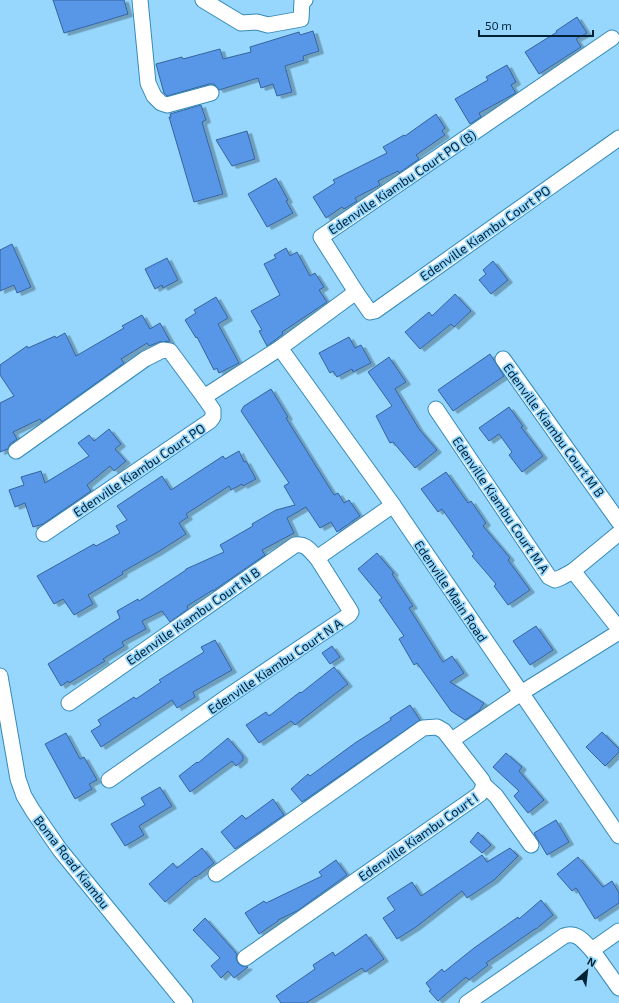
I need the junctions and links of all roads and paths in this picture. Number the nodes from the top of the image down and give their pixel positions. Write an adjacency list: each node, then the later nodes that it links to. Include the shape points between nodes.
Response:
1 (140, 0): 5 (street, via 148,83 154,96 167,105)
2 (203, 0): 3 (street, via 241,23 257,22 268,25 301,19 302,1)
3 (305, 0)
4 (612, 38): 7 (street, Edenville Kiambu Court PO (B), via 321,237)
5 (211, 93)
6 (619, 138): 7 (street, Edenville Kiambu Court PO, via 375,311 370,312)
7 (356, 292): 8 (street)
8 (280, 348): 10 (street); 13 (street, Edenville Main Road)
9 (503, 359): 14 (street, Edenville Kiambu Court M B)
10 (204, 397): 12 (street, via 170,351 163,350); 16 (street, Edenville Kiambu Court PO, via 213,410 210,421)
11 (436, 409): 18 (street, Edenville Kiambu Court M A, via 549,576 556,580)
12 (16, 451)
13 (393, 505): 17 (street); 21 (street, Edenville Main Road)
14 (619, 522)
15 (619, 533): 18 (street)
16 (44, 534)
17 (317, 558): 22 (street, Edenville Kiambu Court N B, via 305,545 295,544); 24 (street, Edenville Kiambu Court N A, via 350,610 349,615)
18 (573, 571): 19 (street)
19 (619, 630): 21 (street)
20 (0, 676): 33 (street, Boma Road Kiambu, via 18,779 24,796 60,850)
21 (522, 693): 23 (street); 26 (street, Edenville Main Road)
22 (69, 703)
23 (452, 740): 25 (street, Edenville Kiambu Court I); 28 (street, Edenville Kiambu Court I, via 437,727 423,728)
24 (109, 780)
25 (484, 785): 27 (street, via 496,796); 31 (street, Edenville Kiambu Court I, via 480,794)
26 (619, 836)
27 (531, 845)
28 (216, 874)
29 (619, 931): 30 (street)
30 (592, 950): 32 (street); 34 (street, via 573,934 564,936)
31 (245, 958)
32 (619, 988)
33 (185, 1003)
34 (467, 1003)

